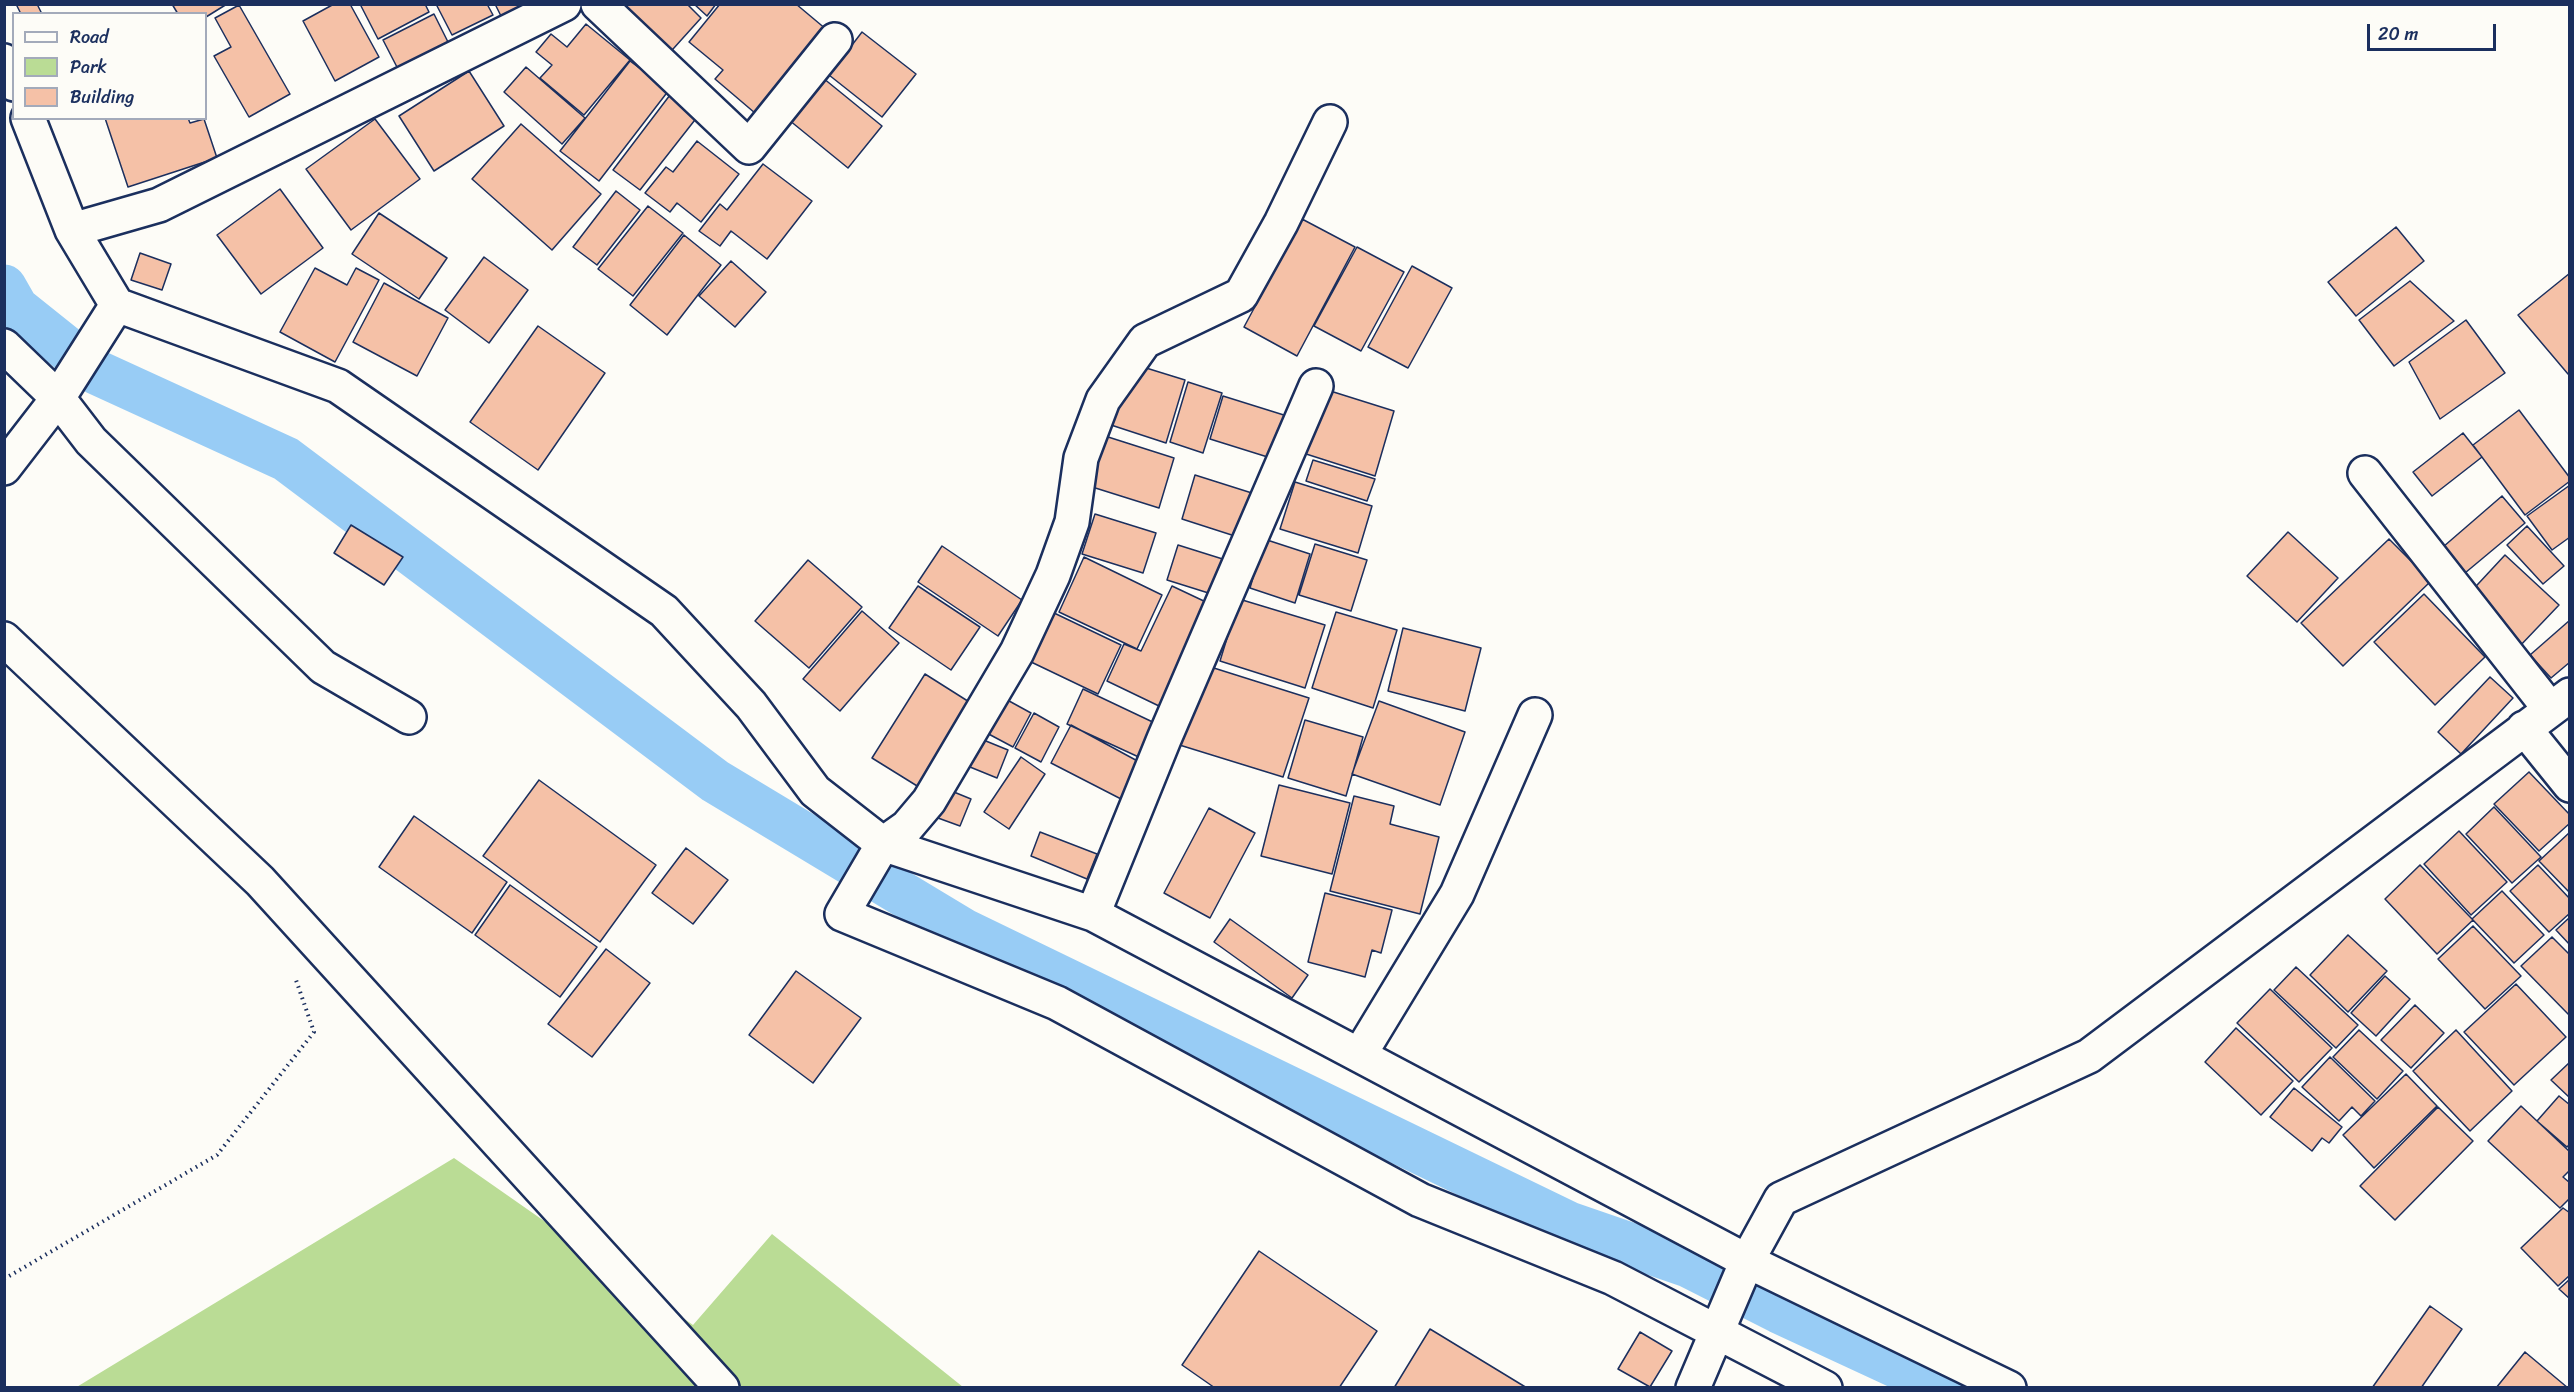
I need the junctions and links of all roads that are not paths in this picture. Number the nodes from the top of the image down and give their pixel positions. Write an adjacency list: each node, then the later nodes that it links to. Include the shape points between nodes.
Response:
1 (564, 4): 8 (street, via 159,205)
2 (598, 4): 3 (street, via 749,147)
3 (835, 40)
4 (4, 61): 5 (street)
5 (12, 79)
6 (28, 120): 8 (street)
7 (1329, 122): 20 (street, via 1281,223 1241,295 1145,341 1102,400 1081,458 1072,522 1053,575 1017,652 929,801 907,827)
8 (72, 230): 9 (street)
9 (117, 306): 12 (street); 20 (street, via 338,386 664,612 751,705 815,791)
10 (4, 346): 12 (street)
11 (1316, 386): 21 (street)
12 (58, 398): 13 (street); 18 (street, via 91,441 323,667)
13 (4, 468)
14 (2365, 472): 16 (street)
15 (4, 639): 25 (street, via 260,881)
16 (2548, 711): 19 (street); 23 (street, via 2090,1056 1781,1199)
17 (1535, 715): 22 (street, via 1457,894)
18 (409, 717)
19 (2570, 785)
20 (883, 844): 21 (street); 24 (street, via 842,914 1057,1003 1420,1200 1613,1278)
21 (1093, 914): 22 (street)
22 (1360, 1054): 23 (street)
23 (1747, 1261): 24 (street); 28 (street)
24 (1716, 1333): 26 (street); 27 (street)
25 (722, 1388)
26 (1693, 1388)
27 (1825, 1388)
28 (2009, 1388)

